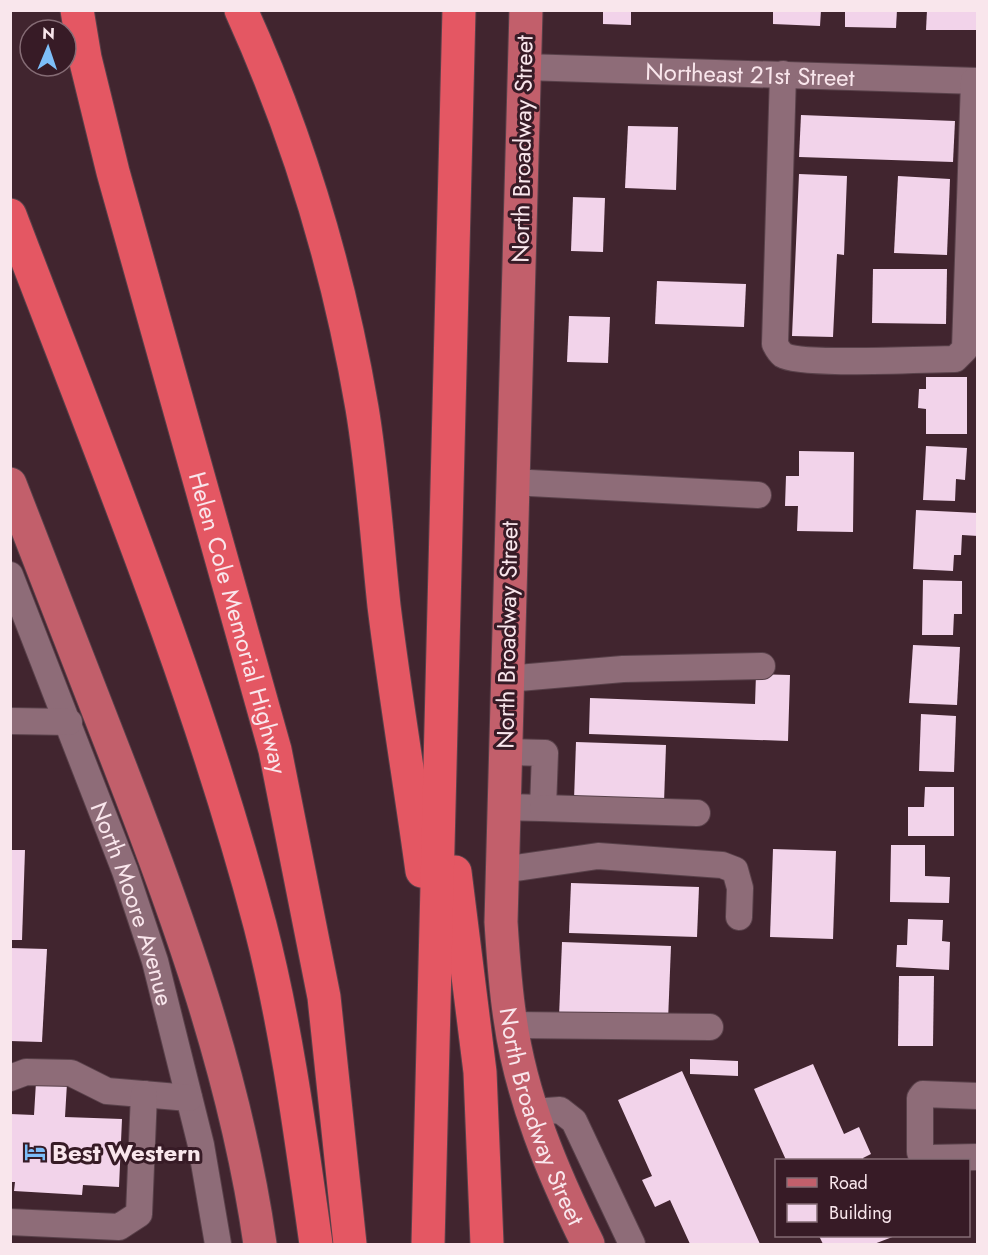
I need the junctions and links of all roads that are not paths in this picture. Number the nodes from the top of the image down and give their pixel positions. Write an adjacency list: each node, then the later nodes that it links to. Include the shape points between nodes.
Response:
1 (77, 10): 37 (highway, Helen Cole Memorial Highway, via 113,172 275,750 324,997)
2 (242, 10): 24 (highway, via 291,138 344,317 375,499 384,606)
3 (459, 10): 18 (highway)
4 (526, 10): 5 (main road, North Broadway Street)
5 (524, 66): 6 (street, Northeast 21st Street); 9 (main road, North Broadway Street)
6 (783, 74): 7 (street, Northeast 21st Street); 7 (street, via 776,344 782,354 793,358 848,361 955,359 965,350)
7 (976, 81)
8 (10, 215): 36 (highway, via 133,540 224,797 260,927 285,1044)
9 (511, 482): 11 (street); 14 (main road, North Broadway Street)
10 (10, 484): 35 (main road, via 143,827 198,981 226,1080 254,1200)
11 (758, 495)
12 (10, 575): 16 (street, North Moore Avenue)
13 (762, 666): 14 (street, via 623,669)
14 (507, 679): 17 (main road, North Broadway Street)
15 (10, 721): 16 (street)
16 (69, 722): 30 (street, North Moore Avenue, via 147,939)
17 (505, 752): 19 (main road, North Broadway Street); 20 (street, via 545,753)
18 (440, 754): 24 (highway); 39 (highway, via 480,1072)
19 (503, 807): 20 (street); 22 (main road, North Broadway Street)
20 (543, 808): 21 (street)
21 (697, 813)
22 (502, 870): 23 (street, via 598,856 722,865 735,870 740,888); 25 (main road, North Broadway Street, via 503,942)
23 (739, 917)
24 (436, 971): 38 (highway)
25 (511, 1025): 26 (street); 31 (main road, North Broadway Street)
26 (710, 1027)
27 (10, 1078): 28 (street, via 26,1072 71,1073 107,1091)
28 (144, 1094): 30 (street); 33 (street, via 139,1214 119,1227)
29 (978, 1096): 32 (street, via 923,1094 920,1098 920,1152 928,1158)
30 (189, 1098): 34 (street, North Moore Avenue)
31 (533, 1112): 40 (main road, North Broadway Street, via 547,1157); 41 (street, via 560,1110 574,1121)
32 (978, 1157)
33 (10, 1222)
34 (218, 1245)
35 (260, 1245)
36 (316, 1245)
37 (350, 1245)
38 (428, 1245)
39 (487, 1245)
40 (588, 1245)
41 (632, 1245)

